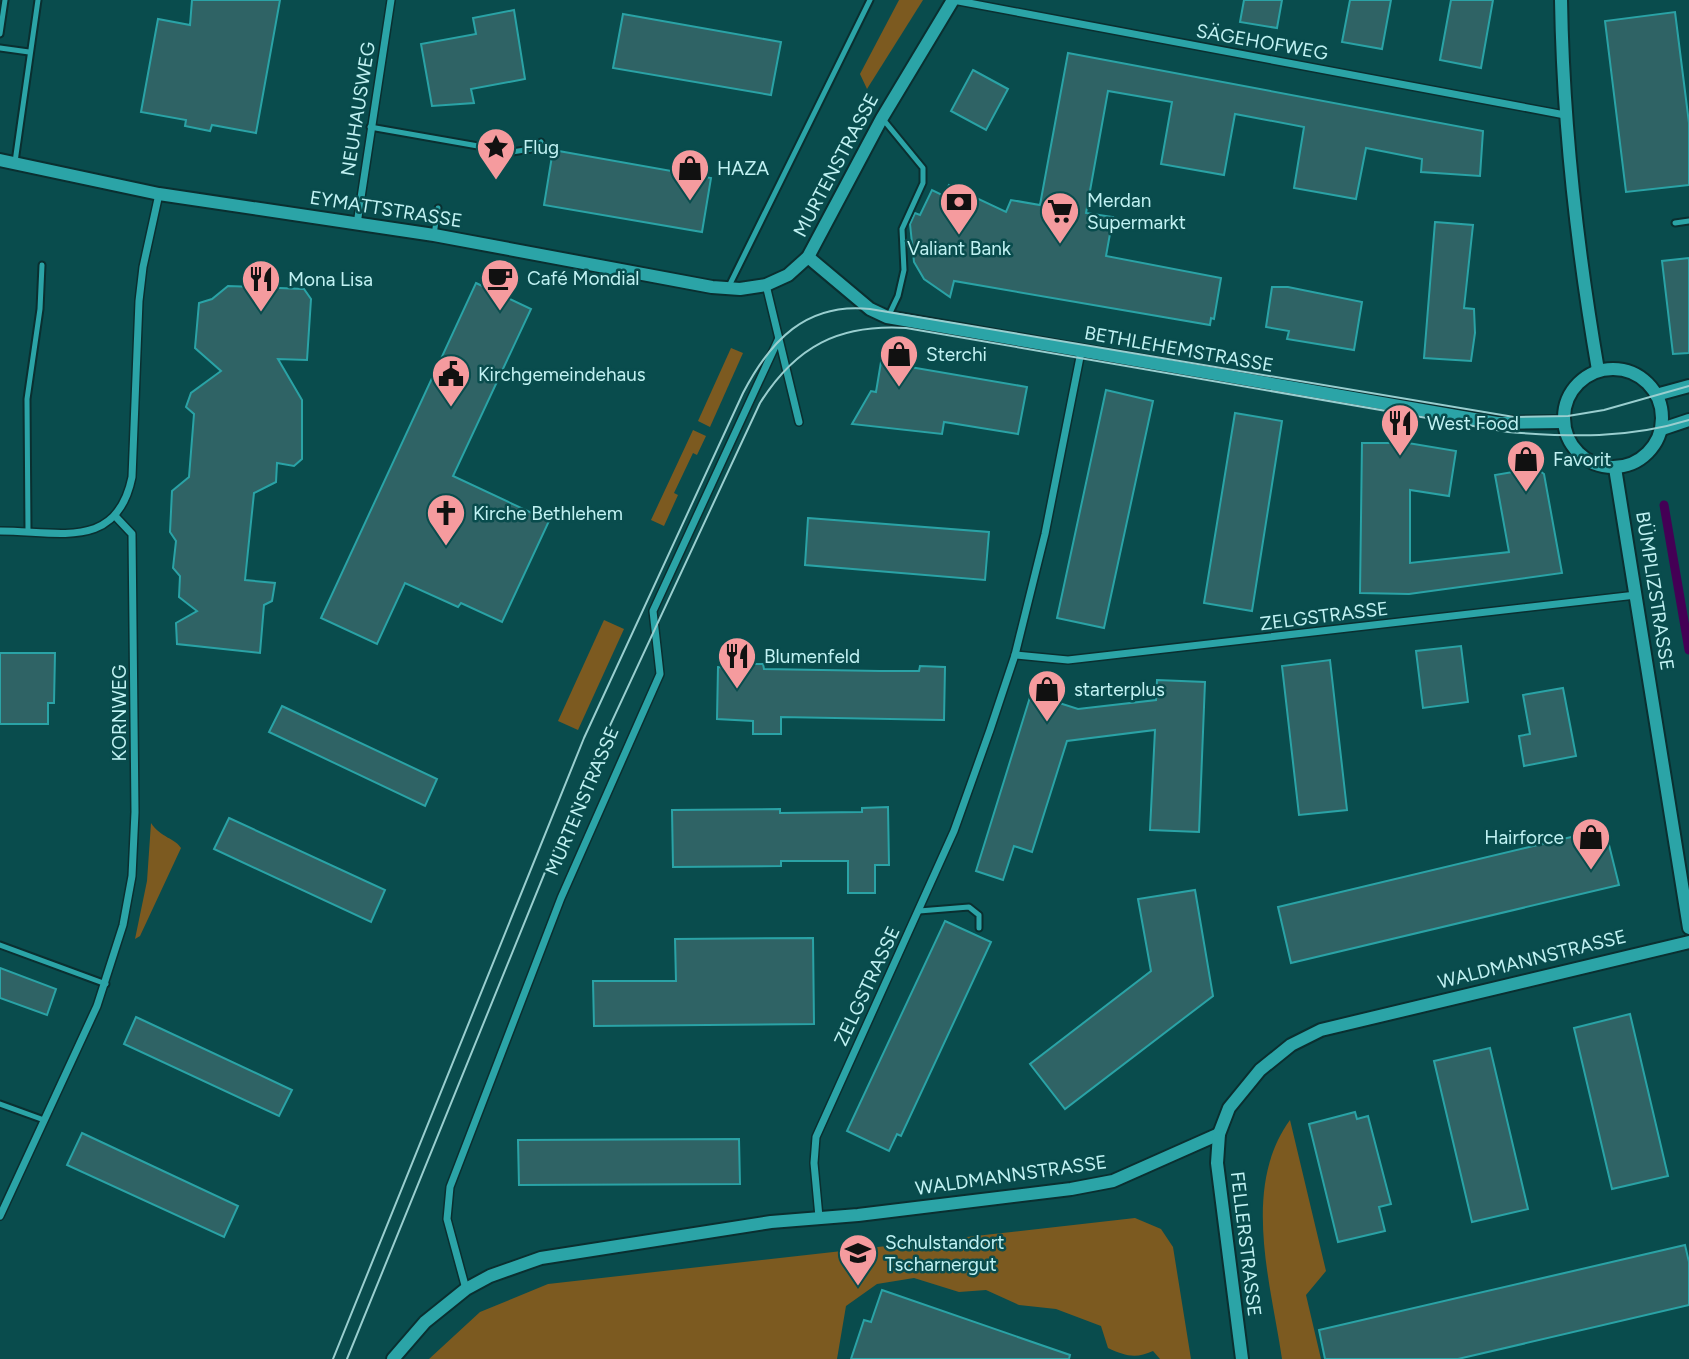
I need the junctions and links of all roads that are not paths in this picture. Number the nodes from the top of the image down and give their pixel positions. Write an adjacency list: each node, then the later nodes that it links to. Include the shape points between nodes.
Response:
1 (5, 0): 7 (lane)
2 (38, 0): 9 (lane)
3 (391, 0): 12 (street, NEUHAUSWEG)
4 (870, 0): 25 (lane)
5 (953, 0): 10 (street, SÄGEHOFWEG); 11 (street, MURTENSTRASSE)
6 (1560, 0): 10 (street)
7 (0, 34)
8 (0, 48): 9 (lane)
9 (29, 52): 15 (lane)
10 (1565, 115): 29 (street, via 1575,224)
11 (882, 118): 22 (street, MURTENSTRASSE); 26 (lane, via 923,168 923,183 902,229 904,270)
12 (370, 127): 13 (lane, via 512,152); 19 (street, NEUHAUSWEG)
13 (541, 142)
14 (0, 160): 15 (street, EYMATTSTRASSE)
15 (15, 162): 16 (street, EYMATTSTRASSE)
16 (159, 194): 19 (street, EYMATTSTRASSE); 37 (street, via 139,301 132,477)
17 (438, 208): 21 (lane)
18 (1689, 221): 20 (lane)
19 (357, 223): 21 (street, EYMATTSTRASSE)
20 (1675, 223)
21 (434, 235): 25 (street, EYMATTSTRASSE)
22 (808, 257): 24 (street, MURTENSTRASSE, via 788,275); 26 (street, BETHLEHEMSTRASSE, via 870,309)
23 (42, 265): 39 (lane, via 27,399)
24 (766, 285): 25 (street, EYMATTSTRASSE); 27 (street)
25 (728, 289)
26 (887, 317): 28 (street, BETHLEHEMSTRASSE)
27 (779, 338): 33 (street); 53 (street, MURTENSTRASSE, via 653,611 660,674 561,898 450,1187 447,1219)
28 (1081, 352): 34 (street, BETHLEHEMSTRASSE, via 1497,423); 41 (street, ZELGSTRASSE)
29 (1598, 370): 31 (street, via 1637,374); 34 (street, via 1576,384)
30 (1689, 386): 31 (street)
31 (1656, 395): 35 (street)
32 (1689, 421): 35 (street)
33 (799, 422)
34 (1563, 422): 36 (street, via 1580,455)
35 (1662, 429): 36 (street, via 1640,459)
36 (1615, 468): 40 (street, BÜMPLIZSTRASSE)
37 (116, 517): 39 (street, via 92,531); 47 (street, KORNWEG, via 132,534 135,812 128,900)
38 (0, 531): 39 (street)
39 (28, 531)
40 (1636, 595): 41 (street, ZELGSTRASSE, via 1068,660); 44 (street, BÜMPLIZSTRASSE)
41 (1016, 654): 42 (street, ZELGSTRASSE, via 974,777)
42 (919, 911): 43 (lane, via 968,907 979,915); 52 (street, ZELGSTRASSE, via 820,1126 814,1163)
43 (979, 928)
44 (1689, 928)
45 (1689, 942): 50 (street, WALDMANNSTRASSE, via 1305,1037 1273,1058 1244,1086)
46 (0, 945): 47 (lane)
47 (106, 984): 49 (street, KORNWEG)
48 (0, 1104): 49 (lane)
49 (44, 1120): 51 (street, KORNWEG)
50 (1219, 1134): 52 (street, WALDMANNSTRASSE, via 1113,1181); 55 (street, FELLERSTRASSE, via 1217,1163)
51 (0, 1216)
52 (819, 1217): 53 (street, WALDMANNSTRASSE, via 562,1253 514,1266)
53 (466, 1289): 54 (street, WALDMANNSTRASSE, via 425,1322)
54 (393, 1359)
55 (1241, 1359)

